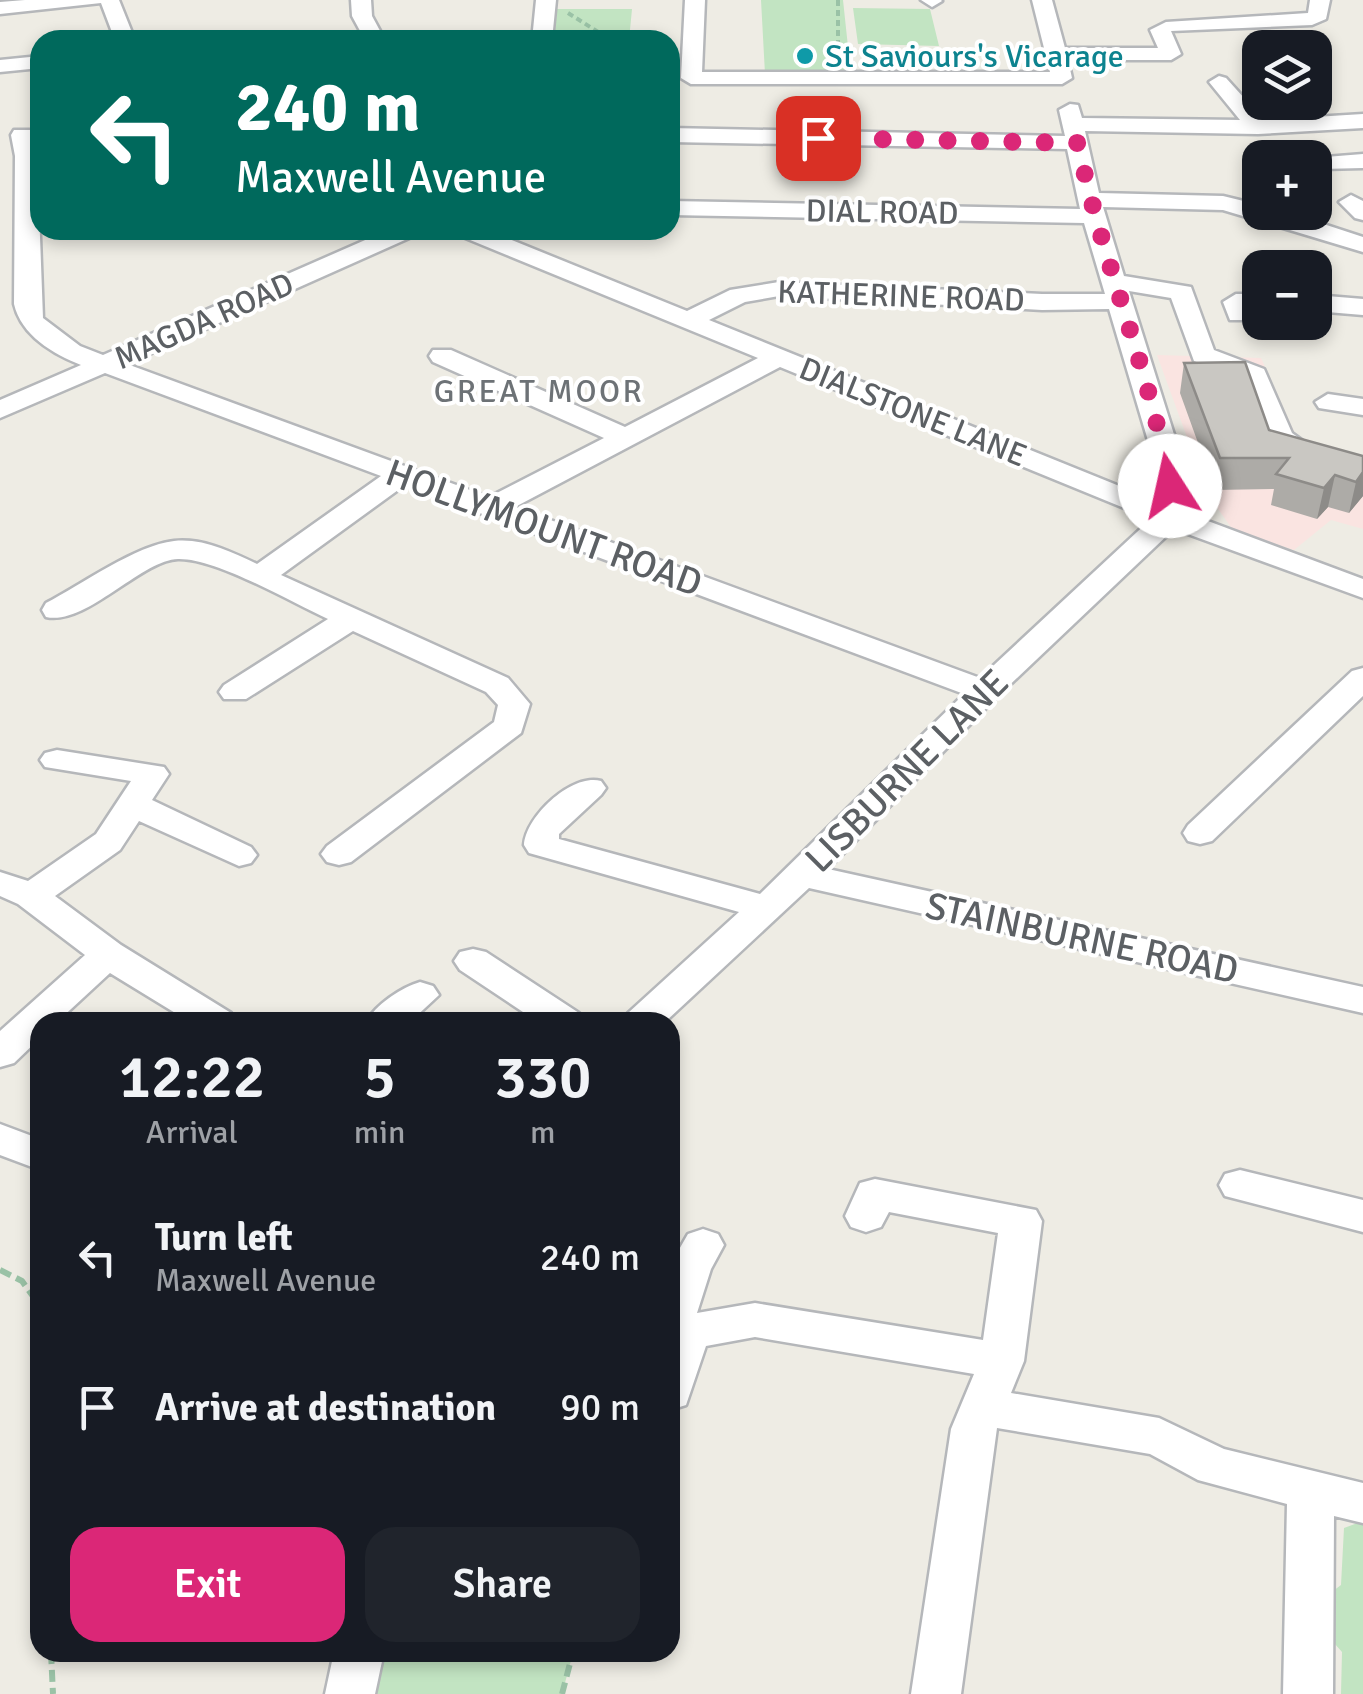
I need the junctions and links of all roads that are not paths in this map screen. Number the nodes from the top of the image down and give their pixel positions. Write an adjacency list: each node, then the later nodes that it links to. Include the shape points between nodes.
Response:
1 (93, 0): 7 (street)
2 (109, 0): 8 (street)
3 (361, 0): 9 (street)
4 (695, 0): 14 (street, via 691,78)
5 (1042, 0): 10 (street)
6 (1319, 7): 10 (street, via 1293,22 1166,28 1171,54)
7 (0, 8)
8 (121, 30)
9 (370, 30)
10 (1056, 54): 14 (street)
11 (30, 63): 12 (street)
12 (0, 66)
13 (1219, 82): 16 (street)
14 (1070, 111): 16 (street); 17 (street); 22 (street)
15 (1363, 120): 16 (street)
16 (1258, 127)
17 (680, 135)
18 (21, 136): 36 (street, HOLLYMOUNT ROAD, via 32,321)
19 (1363, 161): 20 (street)
20 (1332, 162)
21 (680, 208): 22 (street, DIAL ROAD)
22 (1092, 208): 23 (street, DIAL ROAD); 30 (street)
23 (1242, 208)
24 (1359, 211): 25 (street)
25 (1332, 220)
26 (1314, 230): 29 (street, DIAL ROAD)
27 (386, 240): 36 (street, MAGDA ROAD)
28 (497, 240): 33 (street, DIALSTONE LANE)
29 (1363, 245)
30 (1119, 292): 33 (street, KATHERINE ROAD, via 1042,302 778,289 739,295); 41 (street, KATHERINE ROAD, via 1182,292 1204,355 1255,375 1282,444); 44 (street, via 1163,444)
31 (1332, 304): 32 (street)
32 (1363, 307)
33 (687, 321): 35 (street, DIALSTONE LANE)
34 (442, 356): 40 (street)
35 (778, 358): 40 (street); 44 (street, DIALSTONE LANE)
36 (102, 366): 39 (street, MAGDA ROAD); 42 (street, HOLLYMOUNT ROAD)
37 (1328, 402): 38 (street)
38 (1363, 407)
39 (0, 410)
40 (625, 437): 43 (street)
41 (1343, 468)
42 (401, 474): 43 (street, HOLLYMOUNT ROAD); 45 (street)
43 (490, 508): 50 (street, HOLLYMOUNT ROAD)
44 (1170, 516): 46 (street, DIALSTONE LANE); 50 (street, LISBURNE LANE)
45 (260, 576): 47 (street, via 208,553 175,550); 48 (street)
46 (1363, 589)
47 (56, 609)
48 (352, 618): 51 (street); 56 (street, via 498,685 514,704 508,726 376,835)
49 (1363, 678): 55 (street)
50 (985, 691): 58 (street, LISBURNE LANE)
51 (235, 692)
52 (57, 760): 54 (street, via 152,774)
53 (589, 788): 60 (street, via 542,831 541,844 726,892)
54 (132, 804): 57 (street); 59 (street, via 108,842)
55 (1200, 833)
56 (339, 854)
57 (239, 855)
58 (802, 875): 60 (street, LISBURNE LANE); 64 (street, STAINBURNE ROAD)
59 (11, 892): 61 (street)
60 (765, 909): 69 (street, LISBURNE LANE)
61 (108, 954): 65 (street); 66 (street)
62 (473, 961): 68 (street)
63 (420, 996): 67 (street)
64 (1363, 1000)
65 (44, 1012)
66 (201, 1012)
67 (398, 1012)
68 (549, 1012)
69 (653, 1012)
70 (30, 1025): 71 (street)
71 (0, 1052)
72 (0, 1140): 73 (street)
73 (30, 1151)
74 (1240, 1185): 76 (street)
75 (866, 1216): 80 (street, via 875,1194 1021,1221)
76 (1363, 1216)
77 (703, 1245): 78 (street)
78 (680, 1312)
79 (680, 1329): 80 (street, via 755,1320)
80 (1002, 1361): 81 (street)
81 (984, 1407): 82 (street, via 1158,1436 1214,1466); 86 (street, via 974,1429)
82 (1311, 1491): 83 (street); 87 (street)
83 (1363, 1503)
84 (357, 1662): 85 (street)
85 (350, 1694)
86 (936, 1694)
87 (1308, 1694)

